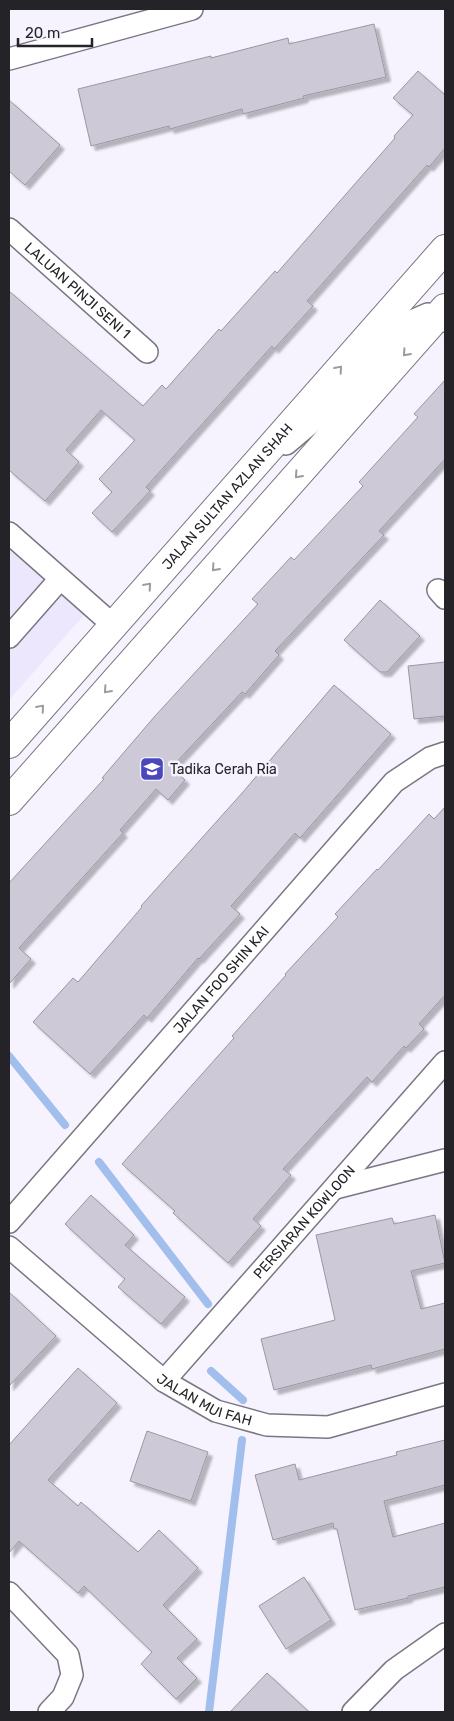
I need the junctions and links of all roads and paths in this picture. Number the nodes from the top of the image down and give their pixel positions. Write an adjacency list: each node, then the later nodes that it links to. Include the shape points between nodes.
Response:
1 (180, 10): 2 (street)
2 (11, 55)
3 (9, 229): 6 (street, LALUAN PINJI SENI 1)
4 (445, 249): 7 (main road, JALAN SULTAN AZLAN SHAH, one-way to 4)
5 (443, 316): 7 (street, via 428,314 405,324 318,417); 14 (main road, one-way to 14)
6 (147, 352)
7 (237, 484): 10 (main road, JALAN SULTAN AZLAN SHAH, one-way to 7)
8 (9, 533): 9 (street)
9 (60, 579): 10 (street); 11 (street)
10 (113, 626): 12 (main road, JALAN SULTAN AZLAN SHAH, one-way to 10)
11 (9, 637)
12 (9, 744)
13 (445, 753): 18 (street, JALAN FOO SHIN KAI, via 430,758 394,782)
14 (9, 801)
15 (445, 1062): 17 (street, PERSIARAN KOWLOON)
16 (445, 1160): 17 (street)
17 (335, 1188): 20 (street, PERSIARAN KOWLOON)
18 (9, 1222)
19 (9, 1247): 20 (street, JALAN MUI FAH)
20 (164, 1381): 21 (street, JALAN MUI FAH, via 216,1411 267,1425 328,1427)
21 (445, 1394)
22 (9, 1593): 24 (street, via 68,1655 72,1675 63,1697)
23 (445, 1634): 25 (street, via 394,1670)
24 (49, 1712)
25 (354, 1712)

